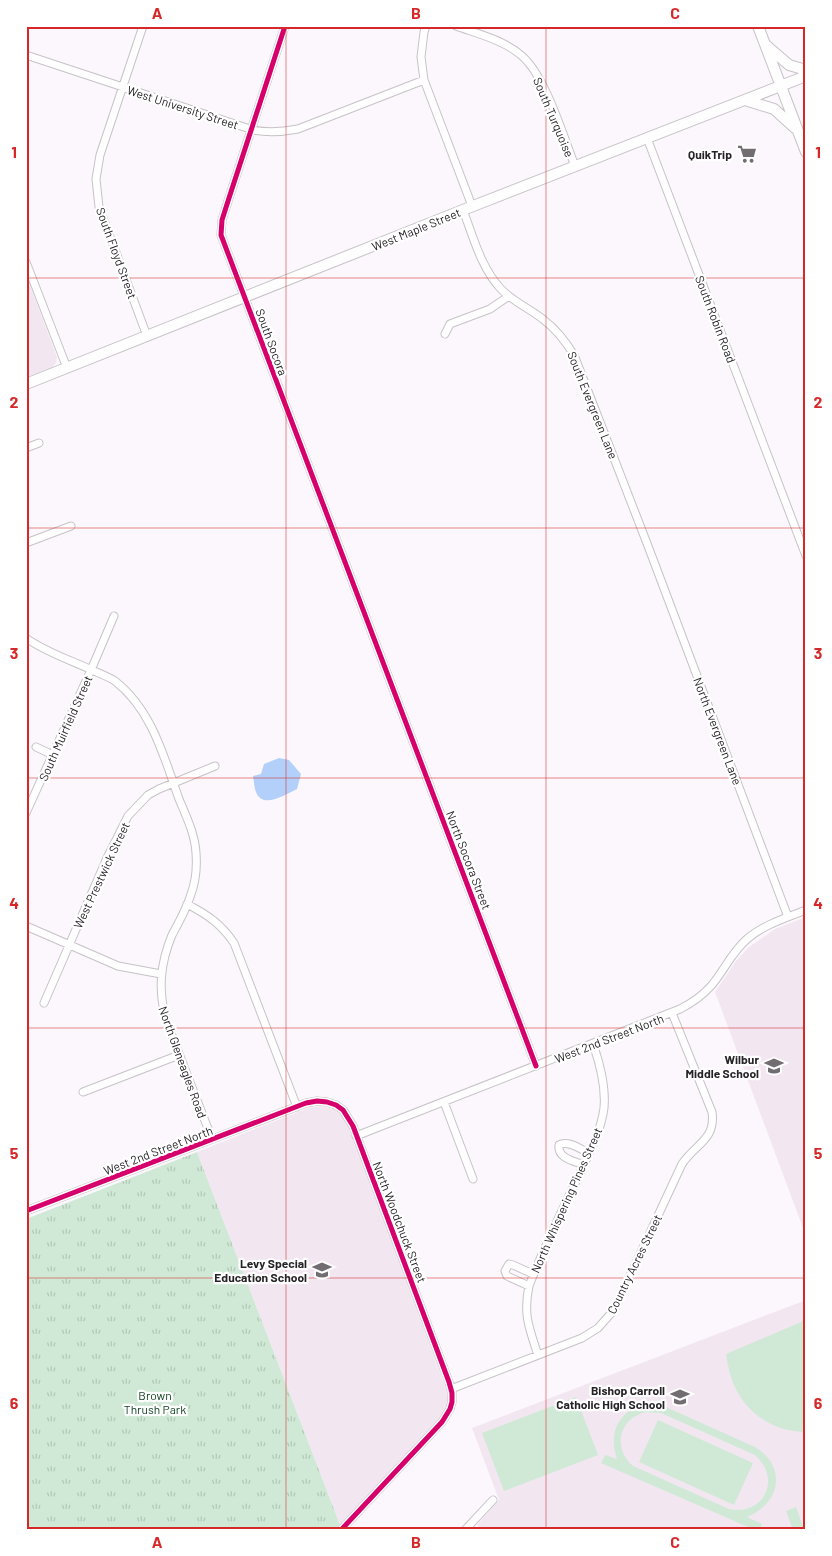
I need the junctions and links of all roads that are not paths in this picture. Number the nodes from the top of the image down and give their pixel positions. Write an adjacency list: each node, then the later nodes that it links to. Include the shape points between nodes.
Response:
1 (143, 26): 12 (street, South Floyd Street)
2 (285, 26): 14 (street, South Socora)
3 (426, 26): 10 (street, South Evergreen Lane, via 421,57)
4 (456, 26): 18 (street, South Turquoise, via 503,43 522,55 534,69)
5 (758, 26): 6 (main road)
6 (765, 43): 8 (main road, via 789,65); 11 (main road)
7 (26, 55): 12 (street, West University Street)
8 (806, 70)
9 (806, 76): 11 (main road, West Maple Street)
10 (424, 80): 14 (street, West University Street, via 298,129 269,133); 19 (street, South Evergreen Lane)
11 (781, 86): 13 (main road, West Maple Street); 15 (main road)
12 (124, 87): 14 (street, West University Street); 24 (street, South Floyd Street, via 100,155 96,179 99,208)
13 (745, 100): 15 (main road, via 774,109); 16 (main road, West Maple Street)
14 (251, 129): 22 (street, South Socora, via 224,213 221,235)
15 (798, 131): 17 (main road)
16 (647, 138): 18 (main road, West Maple Street); 32 (street, South Robin Road)
17 (806, 152)
18 (575, 166): 19 (main road, West Maple Street)
19 (468, 208): 21 (street, South Evergreen Lane, via 487,269); 22 (main road, West Maple Street)
20 (26, 262): 25 (street)
21 (509, 296): 23 (street, via 490,309 450,324); 31 (street, South Evergreen Lane, via 544,320 574,355)
22 (245, 297): 24 (main road, West Maple Street); 35 (street, South Socora)
23 (445, 334)
24 (147, 336): 25 (main road, West Maple Street)
25 (66, 368): 26 (main road, West Maple Street)
26 (26, 384)
27 (39, 443): 28 (street)
28 (26, 448)
29 (71, 526): 30 (street)
30 (26, 543)
31 (648, 546): 44 (street, North Evergreen Lane)
32 (806, 556)
33 (114, 616): 36 (street, South Muirfield Street)
34 (26, 638): 36 (street, North Gleneagles Road)
35 (383, 661): 52 (street, North Socora Street)
36 (92, 670): 38 (street, South Muirfield Street); 40 (street, North Gleneagles Road, via 113,680 140,707 151,725)
37 (36, 747): 38 (street)
38 (53, 755): 41 (street, South Muirfield Street)
39 (215, 766): 40 (street, West Prestwick Street)
40 (174, 783): 42 (street, North Gleneagles Road, via 196,851 195,881); 46 (street, West Prestwick Street, via 148,795 128,816)
41 (26, 813)
42 (187, 904): 47 (street, North Gleneagles Road, via 165,954); 55 (street, via 216,921 234,943)
43 (806, 910): 44 (street, West 2nd Street North)
44 (788, 917): 49 (street, West 2nd Street North, via 747,938 702,995)
45 (26, 926): 46 (street)
46 (69, 945): 47 (street, via 118,966); 48 (street, West Prestwick Street)
47 (161, 974): 51 (street, North Gleneagles Road, via 161,1004)
48 (44, 1003)
49 (672, 1012): 50 (street, West 2nd Street North); 64 (street, Country Acres Street, via 712,1112 710,1132 682,1164 610,1316 590,1333)
50 (592, 1044): 52 (street, West 2nd Street North); 58 (street, North Whispering Pines Street, via 600,1064 604,1108)
51 (179, 1055): 53 (street); 57 (street, North Gleneagles Road)
52 (536, 1066): 54 (street, West 2nd Street North)
53 (83, 1092)
54 (444, 1102): 56 (street, West 2nd Street North); 60 (street)
55 (297, 1107): 56 (street, North Woodchuck Street, via 317,1101 336,1105 348,1116); 57 (street, West 2nd Street North)
56 (356, 1136): 65 (street, North Woodchuck Street)
57 (212, 1139): 61 (street, West 2nd Street North)
58 (589, 1153): 59 (street, North Whispering Pines Street); 59 (street, via 567,1143 559,1145 561,1154)
59 (584, 1165): 62 (street, North Whispering Pines Street)
60 (473, 1178)
61 (26, 1211)
62 (533, 1274): 63 (street, North Whispering Pines Street); 63 (street, via 509,1264 506,1268 507,1276)
63 (529, 1286): 64 (street, North Whispering Pines Street, via 526,1315)
64 (538, 1355): 65 (street, Country Acres Street)
65 (451, 1389): 68 (street, via 452,1402 442,1422)
66 (493, 1500): 67 (street)
67 (467, 1529)
68 (341, 1530)

